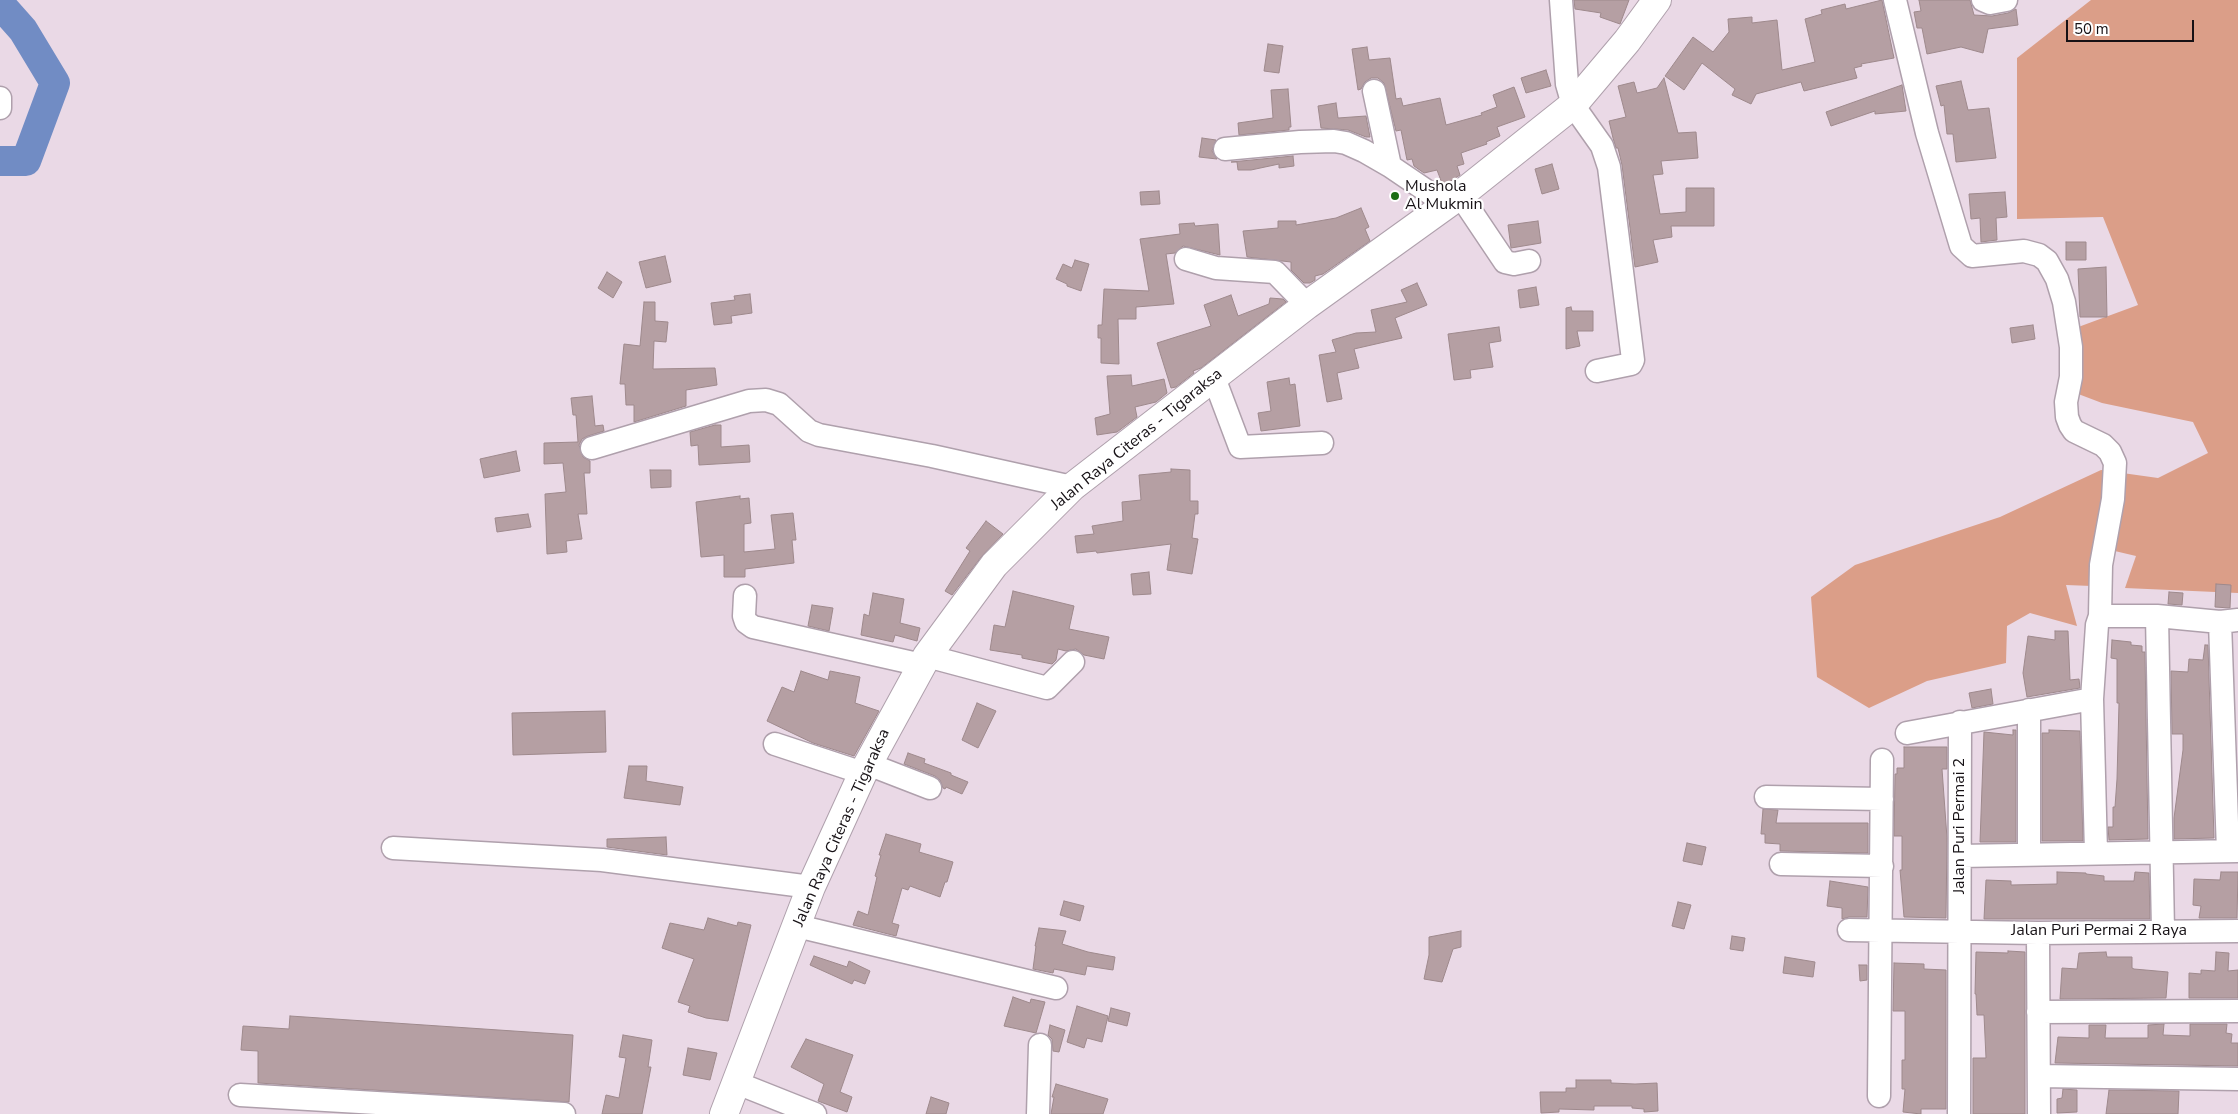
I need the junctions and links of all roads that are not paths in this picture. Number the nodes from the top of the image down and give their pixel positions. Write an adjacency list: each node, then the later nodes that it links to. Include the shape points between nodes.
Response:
1 (1561, 0): 8 (street, via 1567,84)
2 (1657, 0): 8 (main road, Jalan Raya Citeras - Tigaraksa)
3 (1895, 0): 22 (street, via 1927,133 1960,246 1972,256 2024,251 2039,255 2047,261 2064,302 2071,347 2067,417 2074,430 2103,445 2115,463 2101,565)
4 (1983, 0): 5 (street, via 1990,3)
5 (2006, 0)
6 (1374, 91): 11 (street)
7 (0, 98): 9 (street)
8 (1573, 105): 12 (main road, Jalan Raya Citeras - Tigaraksa); 16 (street, via 1602,146 1609,167 1633,360 1631,364)
9 (0, 108)
10 (1225, 149): 11 (street, via 1334,141 1364,151)
11 (1390, 166): 12 (street)
12 (1453, 200): 14 (street, via 1506,262); 15 (main road, Jalan Raya Citeras - Tigaraksa)
13 (1186, 260): 15 (street, via 1216,268 1275,272)
14 (1529, 261)
15 (1307, 306): 17 (main road, Jalan Raya Citeras - Tigaraksa)
16 (1597, 371)
17 (1214, 378): 18 (street, via 1240,447); 20 (main road, Jalan Raya Citeras - Tigaraksa)
18 (1322, 443)
19 (592, 448): 20 (street, via 749,401 766,400 779,404 805,428 819,435)
20 (1072, 487): 25 (main road, Jalan Raya Citeras - Tigaraksa, via 994,565)
21 (745, 596): 25 (street, via 744,616 753,627)
22 (2100, 616): 23 (street); 27 (street)
23 (2157, 616): 24 (street); 41 (street)
24 (2229, 621): 34 (street)
25 (924, 661): 26 (street, via 1047,688); 33 (main road, Jalan Raya Citeras - Tigaraksa)
26 (1074, 662)
27 (2092, 698): 28 (street); 40 (street)
28 (2029, 710): 29 (street); 42 (street)
29 (1960, 722): 30 (street); 43 (street, Jalan Puri Permai 2)
30 (1907, 733)
31 (775, 744): 33 (street)
32 (1882, 760): 37 (street)
33 (865, 768): 35 (street); 46 (main road, Jalan Raya Citeras - Tigaraksa)
34 (2232, 771): 39 (street)
35 (930, 788)
36 (1766, 797): 37 (street)
37 (1882, 799): 45 (street)
38 (393, 848): 46 (street, via 602,860)
39 (2233, 851): 41 (street)
40 (2096, 852): 41 (street); 42 (street)
41 (2161, 852): 51 (street)
42 (2029, 854): 43 (street)
43 (1960, 856): 50 (street, Jalan Puri Permai 2)
44 (1781, 864): 45 (street)
45 (1882, 866): 49 (street)
46 (811, 887): 47 (main road, Jalan Raya Citeras - Tigaraksa)
47 (797, 926): 54 (street); 60 (main road, Jalan Raya Citeras - Tigaraksa)
48 (1849, 930): 49 (street, Jalan Puri Permai 2 Raya)
49 (1880, 931): 50 (street, Jalan Puri Permai 2 Raya); 62 (street)
50 (1959, 931): 53 (street, Jalan Puri Permai 2 Raya); 67 (street)
51 (2163, 931): 52 (street, Jalan Puri Permai 2 Raya); 53 (street, Jalan Puri Permai 2 Raya)
52 (2238, 931)
53 (2038, 932): 56 (street)
54 (1056, 988)
55 (2238, 1011): 56 (street)
56 (2038, 1012): 58 (street)
57 (1040, 1045): 66 (street)
58 (2039, 1076): 59 (street); 68 (street)
59 (2238, 1079)
60 (737, 1083): 64 (main road, Jalan Raya Citeras - Tigaraksa); 65 (street)
61 (240, 1095): 63 (street)
62 (1879, 1096)
63 (564, 1114)
64 (724, 1114)
65 (816, 1114)
66 (1038, 1114)
67 (1959, 1114)
68 (2039, 1114)

